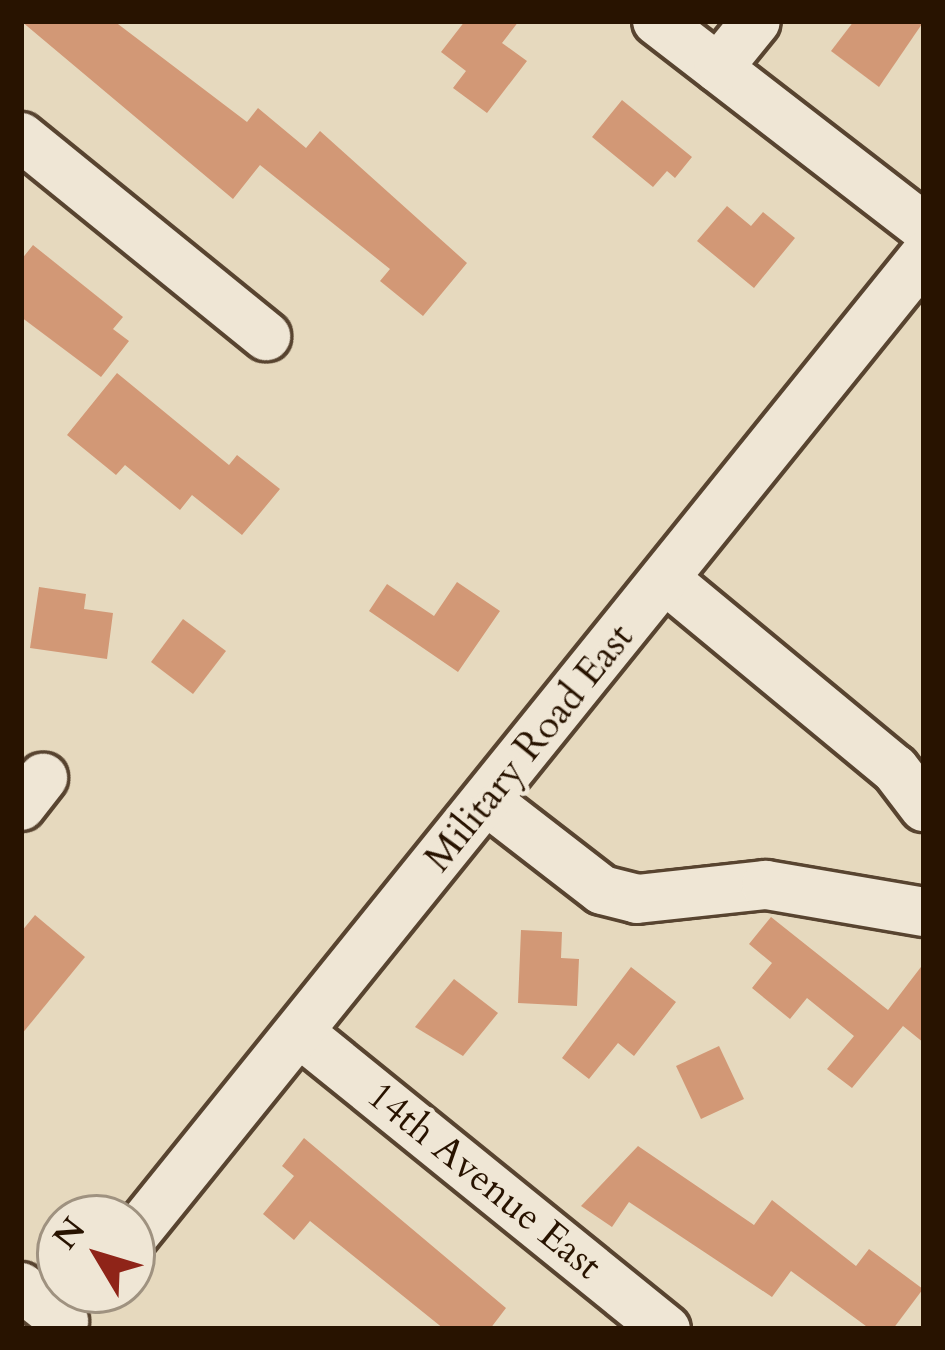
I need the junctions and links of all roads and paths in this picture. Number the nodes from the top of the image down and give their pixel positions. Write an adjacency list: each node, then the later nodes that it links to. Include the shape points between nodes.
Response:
1 (657, 21): 3 (street)
2 (756, 21): 3 (street)
3 (718, 68): 5 (street)
4 (21, 137): 7 (street)
5 (924, 227)
6 (924, 256): 8 (street, Military Road East)
7 (266, 336)
8 (665, 579): 9 (street, Military Road East); 10 (street, via 895,769)
9 (487, 801): 11 (street, via 620,895 766,885); 12 (street, Military Road East)
10 (924, 807)
11 (924, 912)
12 (301, 1033): 13 (street, Military Road East); 14 (street, 14th Avenue East)
13 (156, 1209)
14 (667, 1329)

